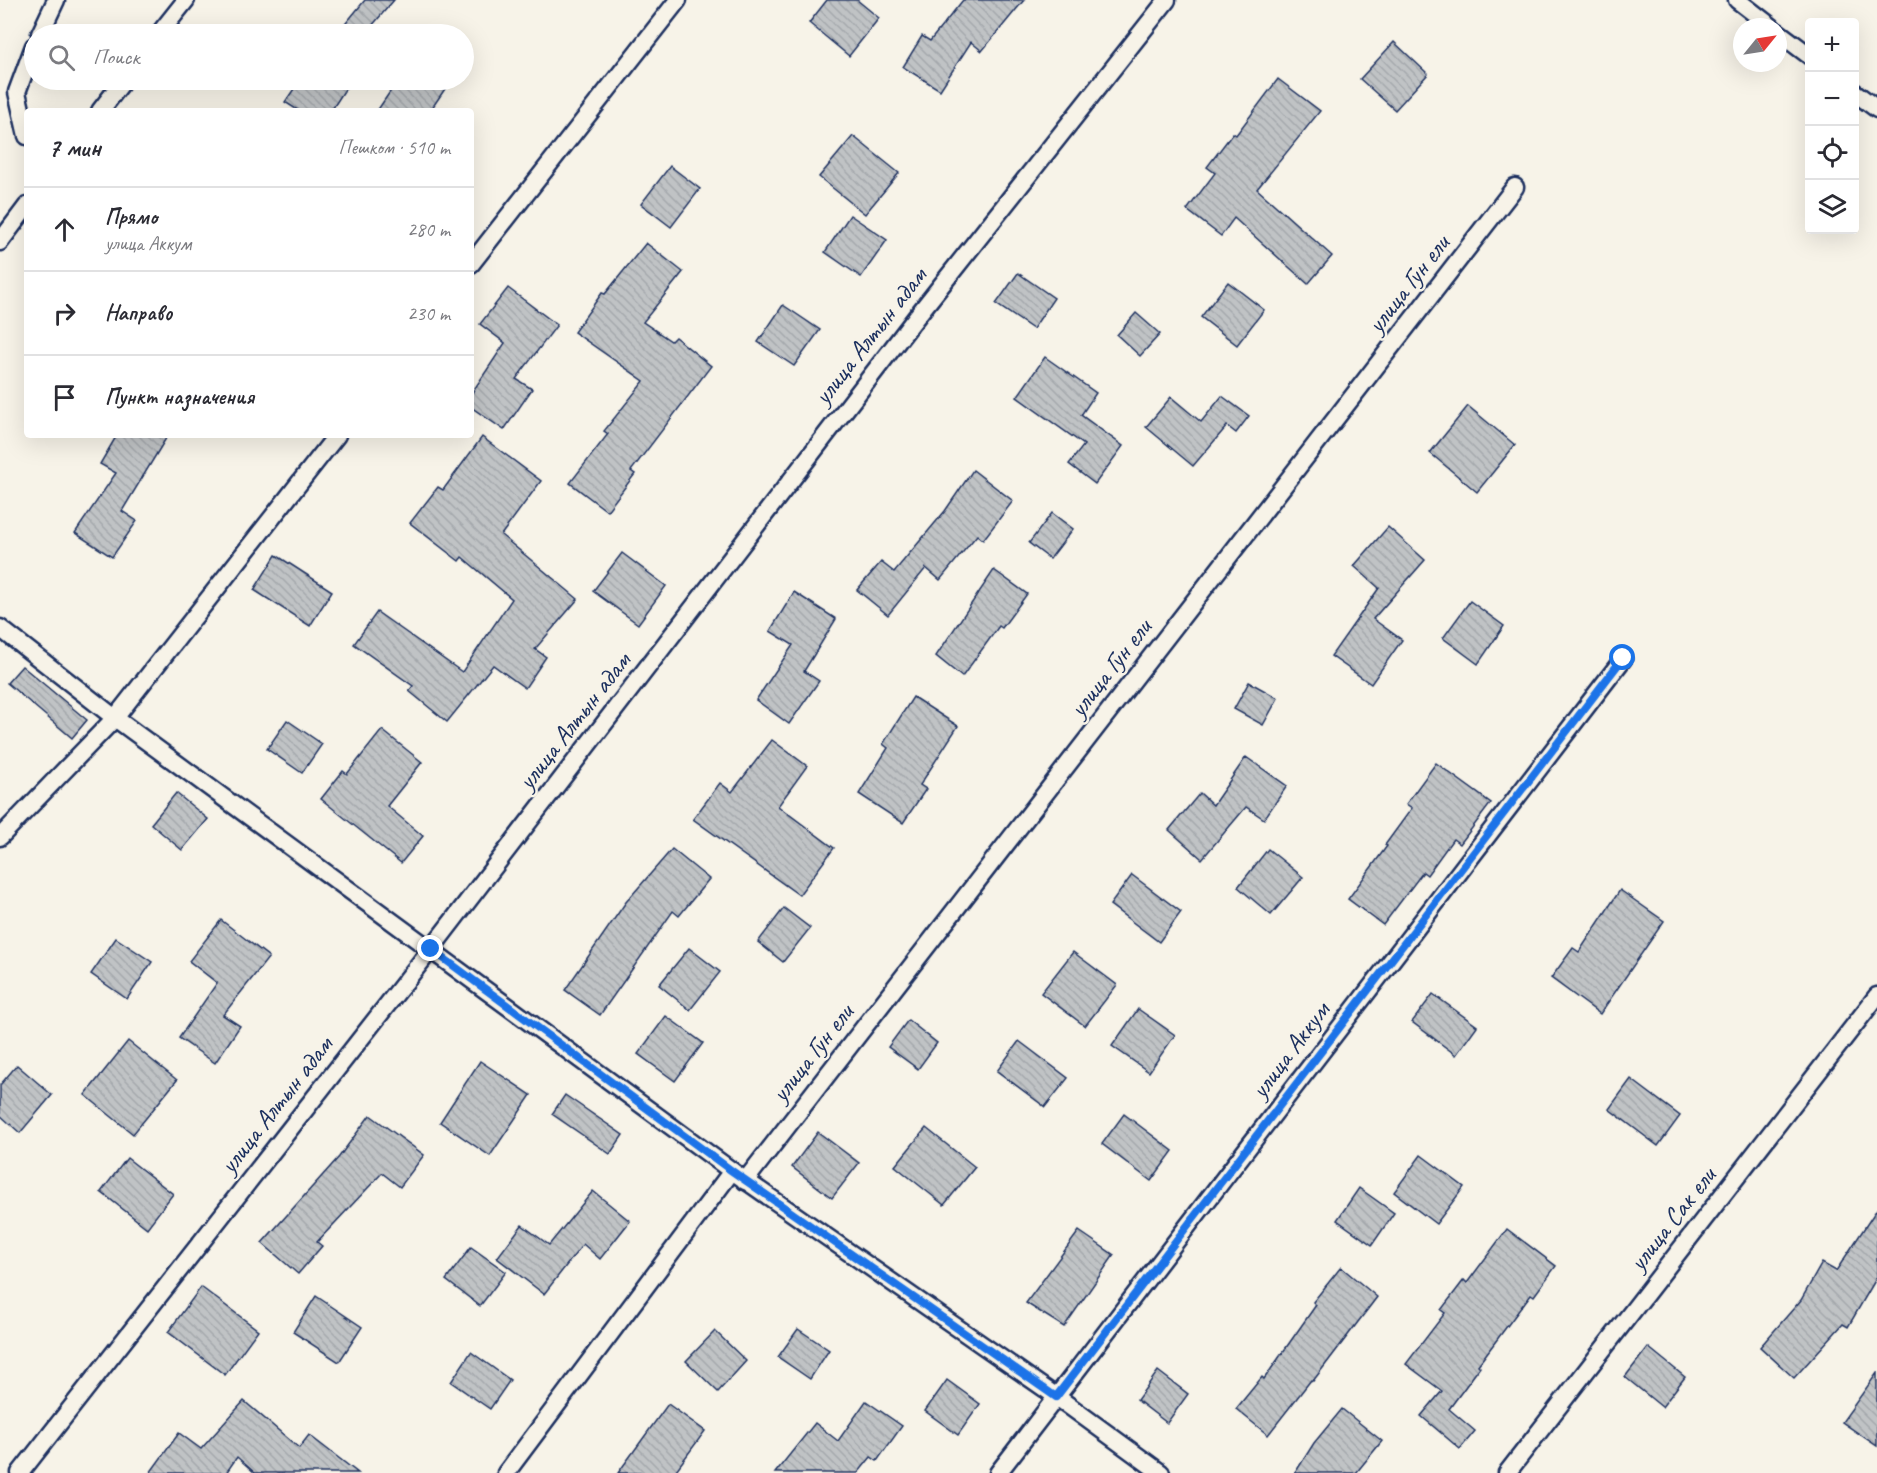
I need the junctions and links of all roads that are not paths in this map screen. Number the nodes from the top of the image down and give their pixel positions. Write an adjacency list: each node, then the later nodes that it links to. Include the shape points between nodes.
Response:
1 (56, 0): 7 (street)
2 (186, 0): 8 (street)
3 (678, 0): 20 (street)
4 (1167, 0): 26 (street, улица Алтын адам, via 921,310)
5 (1737, 0): 6 (street)
6 (1760, 18)
7 (45, 24)
8 (167, 24)
9 (1787, 39): 10 (street)
10 (1805, 53)
11 (24, 73): 16 (street, via 17,92)
12 (116, 90): 14 (street)
13 (1859, 96): 15 (street)
14 (102, 108)
15 (1877, 109)
16 (24, 123)
17 (1515, 188): 28 (street, улица Гун ели)
18 (24, 210): 19 (street)
19 (0, 242)
20 (474, 260)
21 (335, 438): 24 (street)
22 (0, 628): 24 (street)
23 (1623, 658): 29 (street, улица Аккум)
24 (115, 718): 25 (street); 26 (street)
25 (0, 837)
26 (431, 949): 28 (street); 30 (street, улица Алтын адам)
27 (1877, 996): 34 (street, улица Сак ели)
28 (739, 1176): 29 (street); 31 (street, улица Гун ели)
29 (1056, 1397): 32 (street, улица Аккум); 33 (street)
30 (20, 1473)
31 (506, 1473)
32 (998, 1473)
33 (1161, 1473)
34 (1506, 1473)

